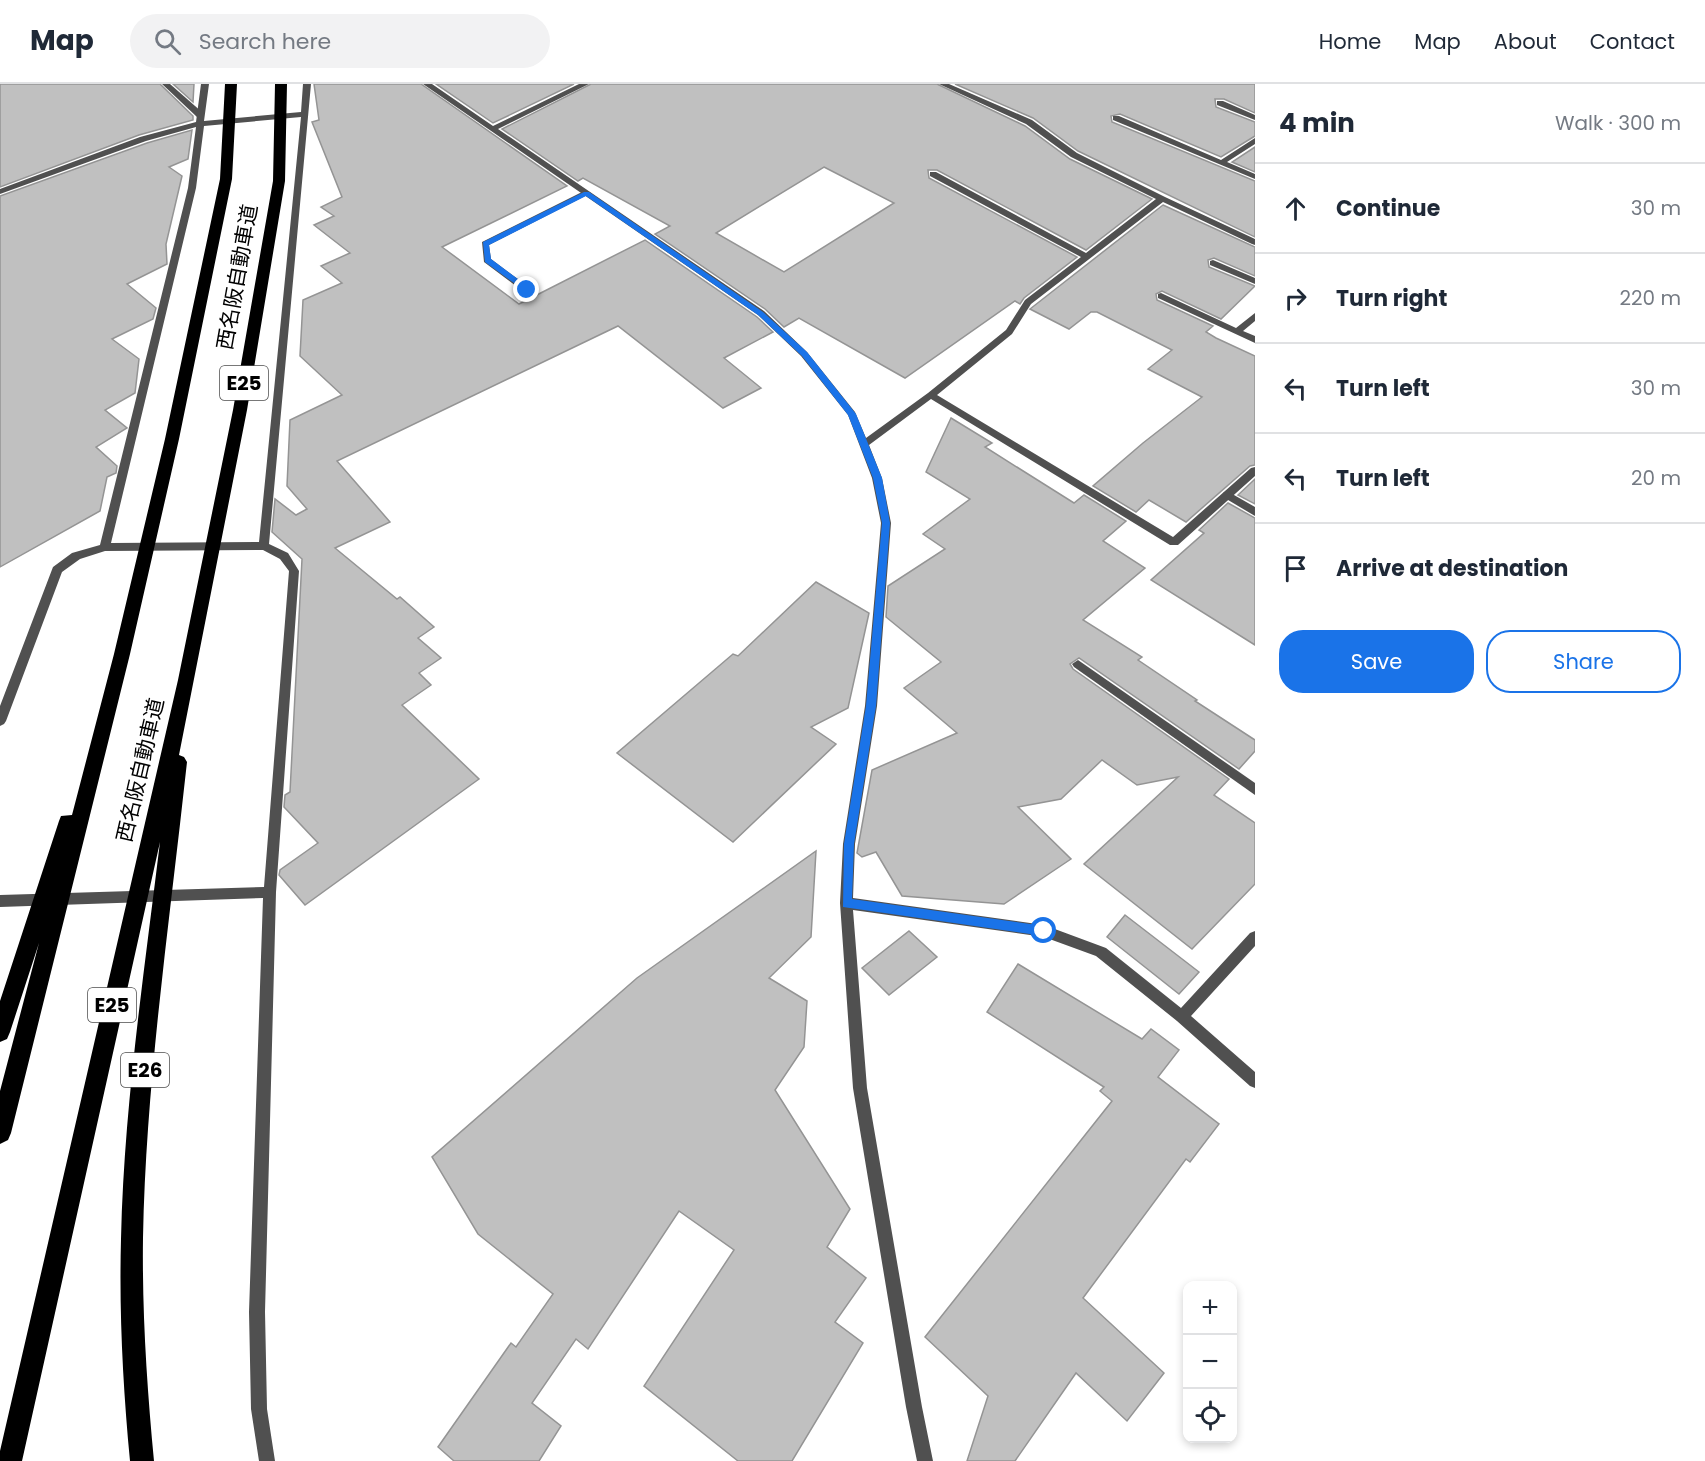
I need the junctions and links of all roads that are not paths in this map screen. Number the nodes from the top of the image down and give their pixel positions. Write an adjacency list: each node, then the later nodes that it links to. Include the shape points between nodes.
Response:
1 (166, 84): 13 (street)
2 (205, 84): 13 (street)
3 (231, 84): 38 (highway, 西名阪自動車道, via 226,179)
4 (281, 84): 40 (highway, 西名阪自動車道 / E25, via 279,181 240,410)
5 (307, 84): 10 (street)
6 (427, 84): 14 (street)
7 (585, 84): 14 (street)
8 (943, 84): 21 (street, via 1029,122 1074,155)
9 (1220, 103): 12 (street)
10 (305, 114): 13 (street); 36 (street)
11 (1116, 118): 16 (street)
12 (1255, 118)
13 (200, 119): 19 (street); 37 (street, via 192,188)
14 (493, 129): 20 (street)
15 (1255, 140): 16 (street)
16 (1221, 163): 18 (street)
17 (933, 174): 23 (street)
18 (1255, 177)
19 (0, 192)
20 (587, 193): 26 (street, via 485,244 487,260); 32 (street, via 761,313 811,363 852,414)
21 (1162, 200): 22 (street); 23 (street)
22 (1255, 242)
23 (1088, 257): 31 (street, via 1029,302 1009,332)
24 (1213, 263): 25 (street)
25 (1255, 281)
26 (527, 290)
27 (1161, 296): 29 (street)
28 (1255, 316): 29 (street)
29 (1237, 332): 30 (street)
30 (1255, 340)
31 (930, 395): 32 (street); 34 (street, via 1174,542)
32 (864, 444): 45 (street, via 878,478 886,523 871,706 849,844)
33 (1255, 470): 34 (street)
34 (1227, 495): 35 (street)
35 (1255, 512)
36 (264, 546): 37 (street); 43 (street, via 284,556 294,571)
37 (105, 547): 41 (street, via 76,556 57,570)
38 (122, 654): 48 (highway); 50 (highway, 西名阪自動車道)
39 (1078, 664): 42 (street)
40 (187, 680): 51 (highway, 西名阪自動車道 / E25); 52 (highway, E26, via 133,1208 136,1396)
41 (0, 721)
42 (1255, 790)
43 (270, 892): 44 (street); 53 (street, via 257,1312 259,1409)
44 (0, 901)
45 (846, 903): 47 (street, via 1044,931 1101,952); 54 (street, via 860,1088)
46 (1255, 937): 47 (street)
47 (1182, 1017): 49 (street)
48 (0, 1032)
49 (1255, 1081)
50 (0, 1133)
51 (10, 1461)
52 (142, 1461)
53 (267, 1461)
54 (925, 1461)

